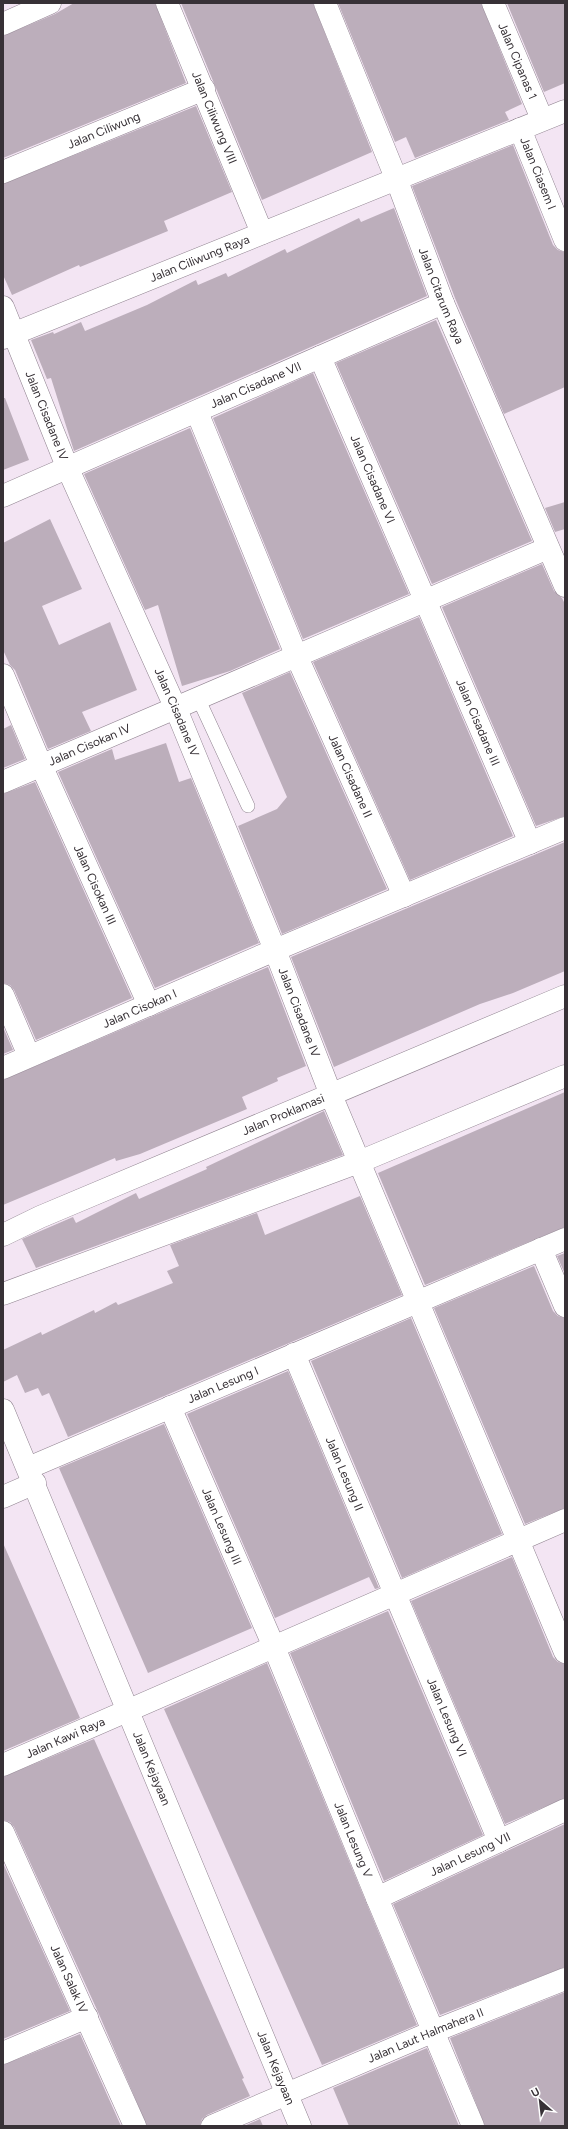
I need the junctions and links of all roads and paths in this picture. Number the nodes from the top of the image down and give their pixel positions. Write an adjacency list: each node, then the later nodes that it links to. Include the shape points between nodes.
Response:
1 (50, 3): 5 (street)
2 (167, 3): 6 (street, Jalan Ciliwung VIII)
3 (325, 3): 11 (street, Jalan Citarum Raya)
4 (493, 3): 8 (street, Jalan Cipanas 1)
5 (3, 24)
6 (204, 89): 10 (street, Jalan Ciliwung); 12 (street, Jalan Ciliwung VIII)
7 (565, 111): 8 (street, Jalan Ciliwung Raya)
8 (542, 119): 9 (street, Jalan Ciliwung Raya)
9 (520, 128): 11 (street, Jalan Ciliwung Raya); 13 (street, Jalan Ciasem I)
10 (3, 172)
11 (396, 178): 12 (street, Jalan Ciliwung Raya); 14 (street, Jalan Citarum Raya)
12 (262, 233): 16 (street, Jalan Ciliwung Raya)
13 (565, 240)
14 (443, 303): 17 (street, Jalan Cisadane VII); 21 (street, Jalan Citarum Raya)
15 (3, 307): 16 (street, Jalan Cisadane IV)
16 (8, 336): 19 (street, Jalan Cisadane IV)
17 (320, 357): 18 (street, Jalan Cisadane VII); 23 (street, Jalan Cisadane VI)
18 (197, 412): 19 (street, Jalan Cisadane VII); 24 (street, Jalan Cisadane II)
19 (68, 469): 20 (street, Jalan Cisadane VII); 27 (street, Jalan Cisadane IV)
20 (3, 496)
21 (556, 555): 22 (street, Jalan Citarum Raya); 23 (street, Jalan Cisokan IV)
22 (565, 586)
23 (425, 602): 24 (street, Jalan Cisokan IV); 32 (street, Jalan Cisadane III)
24 (297, 657): 26 (street, Jalan Cisokan IV); 33 (street, Jalan Cisadane II)
25 (3, 675): 28 (street, Jalan Cisokan III)
26 (198, 700): 27 (street, Jalan Cisokan IV); 30 (lane)
27 (176, 709): 28 (street, Jalan Cisokan IV); 34 (street, Jalan Cisadane IV)
28 (41, 765): 29 (street, Jalan Cisokan IV); 37 (street, Jalan Cisokan III)
29 (3, 782)
30 (248, 806)
31 (565, 828): 32 (street, Jalan Cisokan I)
32 (530, 843): 33 (street, Jalan Cisokan I)
33 (404, 896): 34 (street, Jalan Cisokan I)
34 (275, 950): 37 (street, Jalan Cisokan I); 41 (street, Jalan Cisadane IV)
35 (3, 995): 38 (street)
36 (565, 996): 41 (street, Jalan Proklamasi)
37 (149, 1005): 38 (street, Jalan Cisokan I)
38 (29, 1056): 39 (street, Jalan Cisokan I)
39 (3, 1068)
40 (565, 1076): 42 (street)
41 (331, 1095): 42 (street, Jalan Cisadane IV); 43 (street, Jalan Proklamasi, via 47,1214)
42 (359, 1162): 46 (street); 47 (street, Jalan Cisadane IV)
43 (3, 1235)
44 (565, 1239): 45 (street, Jalan Lesung I)
45 (541, 1249): 47 (street, Jalan Lesung I); 48 (street)
46 (3, 1294)
47 (417, 1301): 49 (street, Jalan Lesung I); 55 (street, Jalan Cisadane IV)
48 (565, 1306)
49 (294, 1354): 50 (street, Jalan Lesung I); 56 (street, Jalan Lesung II)
50 (170, 1407): 52 (street, Jalan Lesung I); 57 (street, Jalan Lesung III)
51 (3, 1410): 52 (street, Jalan Kejayaan)
52 (31, 1476): 53 (street, Jalan Lesung I); 59 (street, Jalan Kejayaan)
53 (3, 1497)
54 (565, 1520): 55 (street, Jalan Kawi Raya)
55 (517, 1541): 56 (street, Jalan Kawi Raya); 58 (street, Jalan Cisadane IV)
56 (396, 1594): 57 (street, Jalan Kawi Raya); 63 (street, Jalan Lesung VI)
57 (274, 1646): 59 (street, Jalan Kawi Raya); 64 (street, Jalan Lesung V)
58 (565, 1652)
59 (127, 1711): 60 (street, Jalan Kawi Raya); 69 (street, Jalan Kejayaan)
60 (3, 1765)
61 (565, 1810): 63 (street, Jalan Lesung VII)
62 (3, 1832): 66 (street, Jalan Salak IV)
63 (499, 1841): 64 (street, Jalan Lesung VII)
64 (377, 1898): 67 (street, Jalan Lesung V)
65 (565, 1979): 67 (street, Jalan Laut Halmahera II)
66 (87, 2017): 68 (street); 70 (street, Jalan Salak IV)
67 (432, 2032): 69 (street, Jalan Laut Halmahera II); 73 (street, Jalan Lesung V)
68 (3, 2053)
69 (286, 2095): 71 (street, Jalan Laut Halmahera II); 72 (street, Jalan Kejayaan)
70 (135, 2126)
71 (212, 2126)
72 (300, 2126)
73 (473, 2126)

